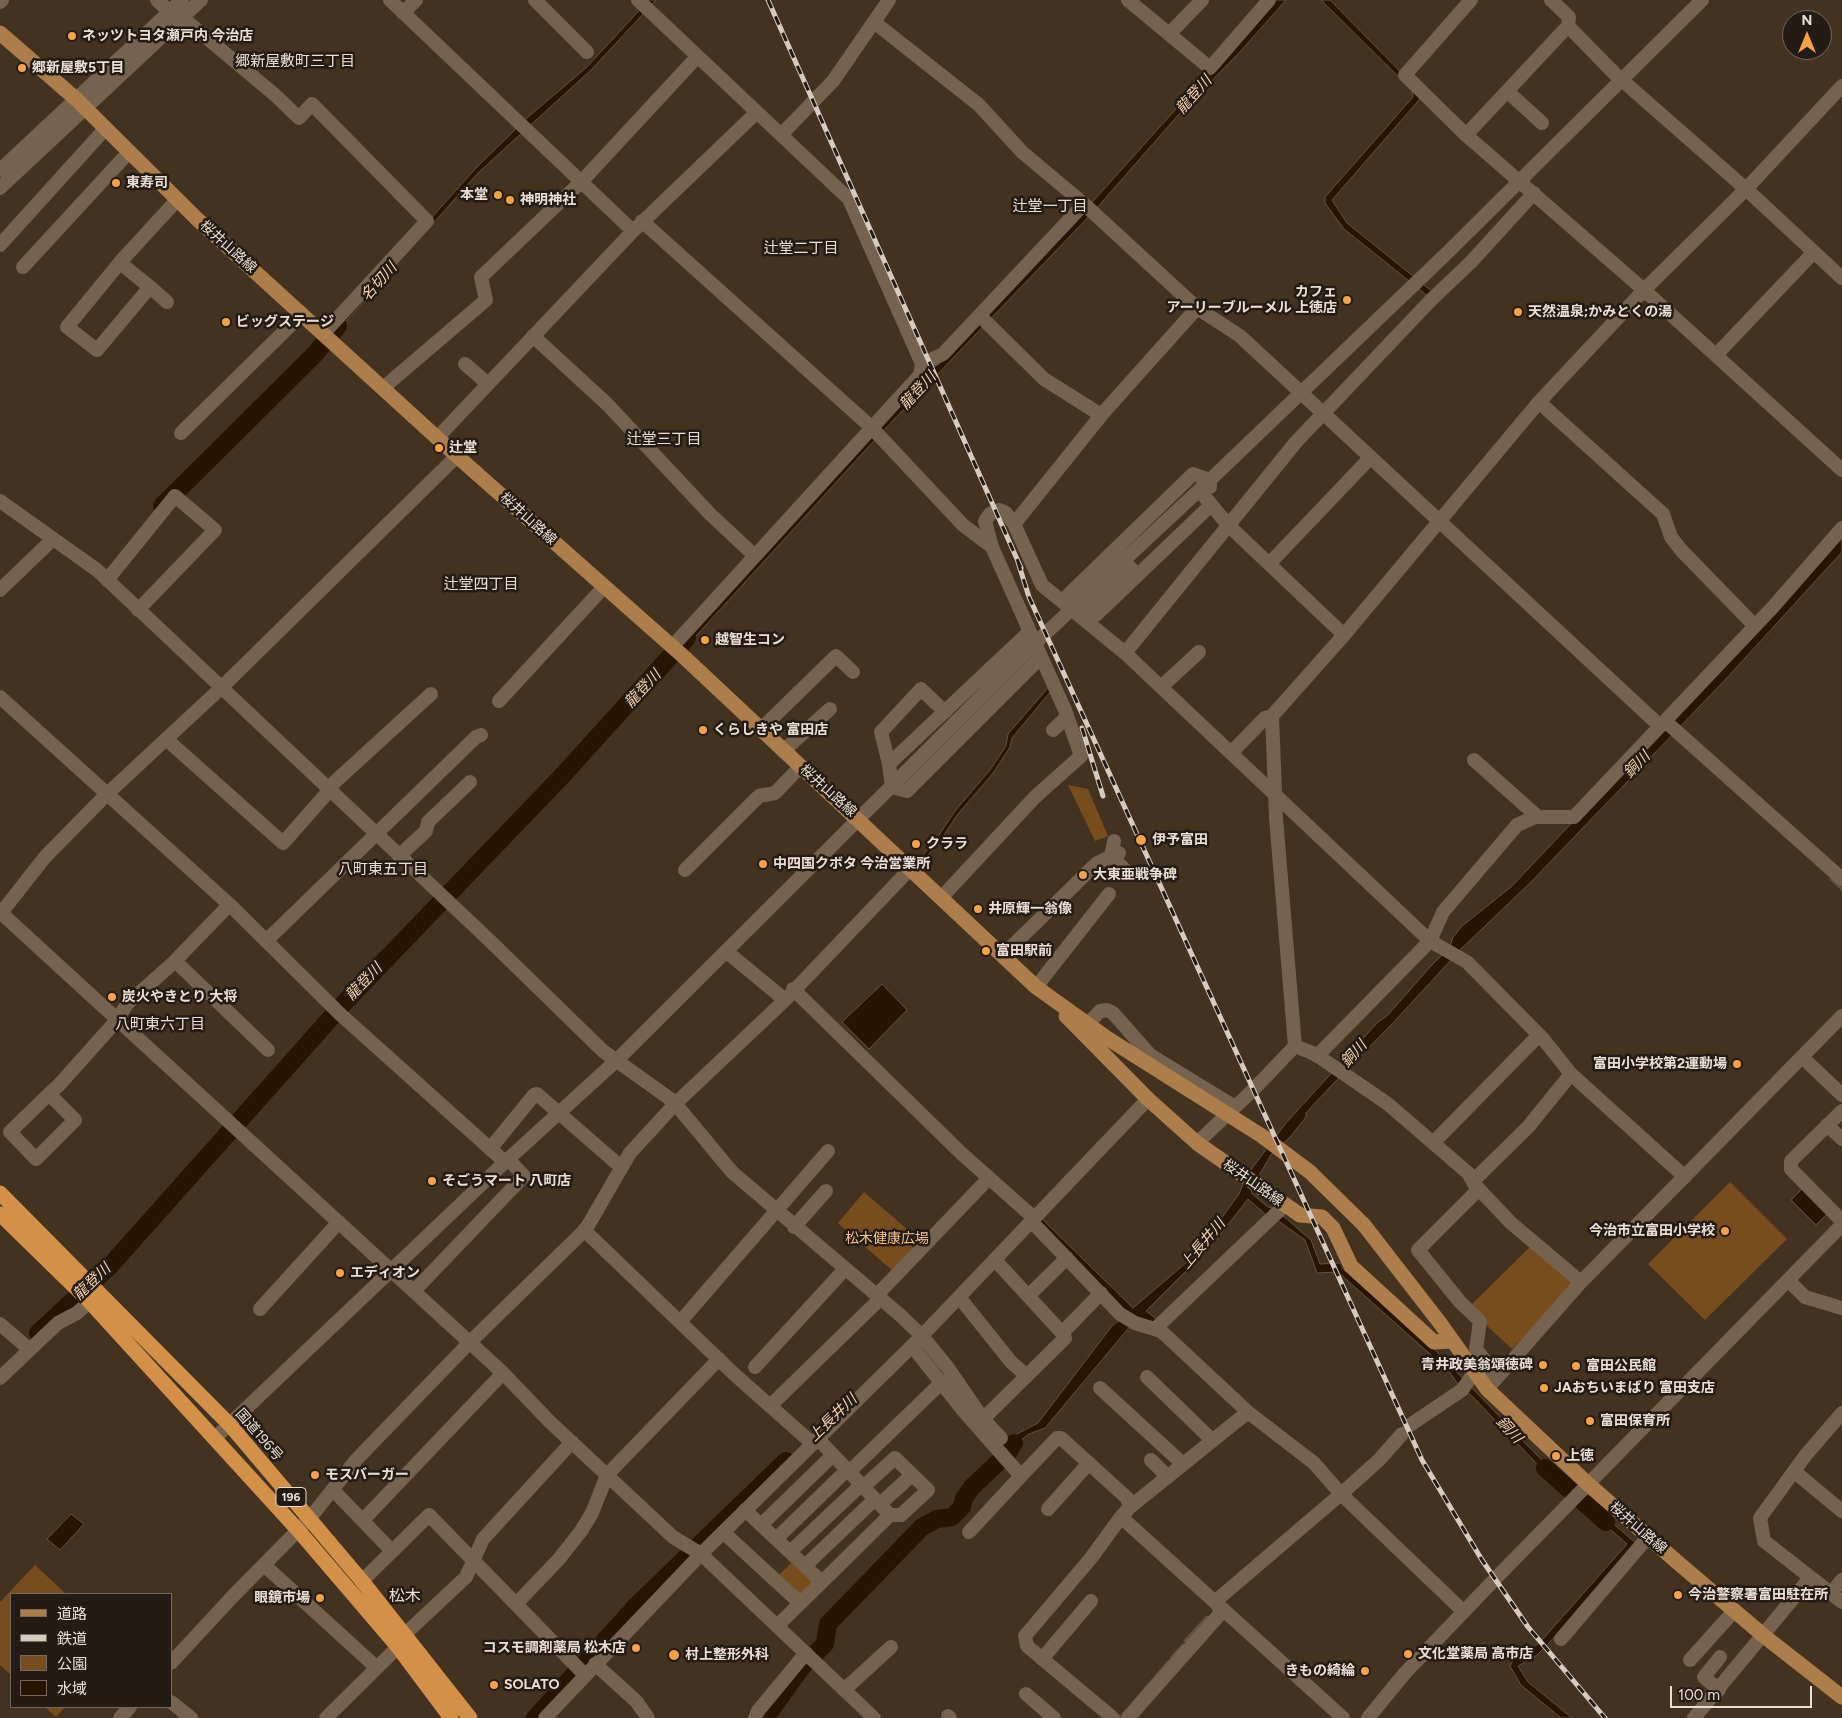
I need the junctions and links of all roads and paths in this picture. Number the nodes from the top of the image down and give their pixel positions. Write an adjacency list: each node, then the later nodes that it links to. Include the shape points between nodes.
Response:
1 (157, 0): 15 (street)
2 (182, 0): 15 (street)
3 (202, 0): 17 (street)
4 (390, 0): 16 (street)
5 (416, 0): 16 (street)
6 (534, 0): 22 (street)
7 (889, 0): 18 (street)
8 (1128, 0): 21 (street)
9 (1202, 0): 21 (street)
10 (1270, 0): 21 (street, via 1210,68)
11 (1472, 0): 32 (street, via 1405,75)
12 (1551, 0): 19 (street, via 1569,17)
13 (1702, 0): 24 (street)
14 (642, 1): 23 (street)
15 (170, 12): 27 (street)
16 (403, 12): 36 (street)
17 (183, 18): 27 (street); 54 (street, via 298,118 312,104 427,221)
18 (874, 22): 31 (street, via 833,81); 41 (street, via 979,106 1022,152)
19 (1568, 26): 24 (street); 26 (street)
20 (0, 34): 27 (main road, 桜井山路線)
21 (1168, 34)
22 (587, 52)
23 (697, 57): 28 (street); 36 (street)
24 (1621, 80): 35 (street); 38 (street)
25 (1842, 86): 38 (street)
26 (1507, 91): 29 (street); 32 (street)
27 (80, 103): 30 (main road, 桜井山路線); 34 (street); 37 (street)
28 (756, 113): 31 (street); 42 (street)
29 (1542, 123)
30 (105, 129): 33 (main road, 桜井山路線); 43 (street)
31 (781, 135): 58 (street, via 849,199)
32 (1466, 135): 35 (street)
33 (129, 152): 40 (main road, 桜井山路線); 46 (street)
34 (0, 170)
35 (1518, 180): 39 (street); 61 (street, via 1447,253)
36 (582, 181): 42 (street); 60 (street, via 481,278 486,300)
37 (0, 188)
38 (1746, 189): 44 (street); 49 (street)
39 (1534, 193): 49 (street); 63 (street)
40 (177, 200): 45 (street); 52 (main road, 桜井山路線)
41 (1084, 204): 51 (street); 53 (street)
42 (638, 226): 55 (street); 65 (street)
43 (0, 245)
44 (1814, 252): 47 (street); 56 (street)
45 (120, 263): 48 (street); 48 (street, via 67,327 98,350)
46 (23, 267)
47 (1842, 278)
48 (150, 287): 50 (street)
49 (1644, 290): 56 (street); 62 (street)
50 (168, 302)
51 (1197, 308): 61 (street, via 1240,336); 64 (street)
52 (302, 314): 54 (main road, 桜井山路線); 66 (street)
53 (980, 316): 58 (street, via 943,354); 64 (street, via 1044,379)
54 (323, 334): 60 (main road, 桜井山路線)
55 (533, 336): 59 (street); 80 (street, via 606,404 710,514)
56 (1716, 355): 70 (street)
57 (466, 364): 59 (street)
58 (922, 364): 65 (street, via 920,376)
59 (488, 384): 67 (street)
60 (383, 388): 67 (main road, 桜井山路線)
61 (1300, 392): 63 (street); 71 (street)
62 (1539, 402): 74 (street); 88 (street, via 1662,514 1671,537 1681,550)
63 (1324, 414): 69 (street); 76 (street, via 1296,442)
64 (1101, 415): 75 (street)
65 (871, 428): 79 (street, via 963,525); 80 (street)
66 (181, 433)
67 (437, 438): 68 (main road, 桜井山路線)
68 (457, 456): 83 (main road, 桜井山路線); 97 (street)
69 (1371, 457): 74 (street); 81 (street)
70 (1842, 470)
71 (1210, 480): 72 (street); 85 (street, via 1193,474); 116 (street, via 1031,647)
72 (1208, 500): 76 (street); 87 (street)
73 (0, 501): 78 (street)
74 (1440, 520): 90 (street); 105 (street)
75 (1014, 524): 79 (street, via 1006,513 999,510 990,514 985,521); 85 (street, via 1042,584)
76 (1228, 525): 81 (street); 93 (street)
77 (1842, 528): 88 (street)
78 (53, 539): 82 (street); 84 (street)
79 (992, 547): 89 (street)
80 (755, 556): 91 (street)
81 (1269, 564): 90 (street)
82 (107, 580): 86 (street); 86 (street, via 175,496 215,530)
83 (604, 587): 91 (main road, 桜井山路線); 100 (street)
84 (0, 590)
85 (1062, 601): 87 (street)
86 (138, 610): 97 (street)
87 (1085, 619): 93 (street)
88 (1755, 626): 105 (street)
89 (1029, 632): 94 (street); 102 (street)
90 (1344, 635): 103 (street)
91 (672, 647): 106 (main road, 桜井山路線)
92 (1199, 652): 96 (street)
93 (1125, 653): 96 (street)
94 (1040, 657): 104 (street); 116 (street, via 907,791)
95 (853, 672): 106 (street, via 836,656)
96 (1161, 687): 111 (street)
97 (221, 688): 109 (street); 117 (street)
98 (431, 694): 117 (street)
99 (0, 697): 119 (street)
100 (499, 701)
101 (830, 709): 110 (street)
102 (945, 712): 113 (street); 113 (street, via 921,689 881,732)
103 (1272, 716): 111 (street, via 1265,718); 118 (street)
104 (1067, 717): 107 (street); 129 (street, via 1081,756 1035,797)
105 (1662, 723): 120 (street, via 1574,817); 127 (street)
106 (760, 730): 110 (main road, 桜井山路線)
107 (1053, 730)
108 (481, 735): 122 (street)
109 (166, 739): 117 (street, via 283,842); 119 (street)
110 (784, 751): 114 (main road, 桜井山路線)
111 (1231, 753): 118 (street)
112 (1474, 760): 120 (street)
113 (889, 764): 116 (street)
114 (801, 766): 121 (main road, 桜井山路線); 125 (street, via 775,793 759,796)
115 (470, 782): 123 (street, via 428,822 426,831)
116 (892, 787): 121 (street)
117 (328, 790): 122 (street)
118 (1274, 794): 133 (street); 144 (street)
119 (106, 795): 130 (street); 131 (street, via 45,857)
120 (1538, 817): 133 (street, via 1517,825 1480,866 1443,912)
121 (859, 819): 124 (main road, 桜井山路線); 134 (street)
122 (376, 834): 123 (street); 132 (street)
123 (399, 856): 148 (street, via 603,1051)
124 (910, 869): 129 (main road, 桜井山路線); 138 (street)
125 (685, 870)
126 (1130, 875): 135 (street, via 1115,850 1097,863)
127 (1842, 879)
128 (1109, 894): 137 (street)
129 (941, 898): 135 (main road, 桜井山路線)
130 (229, 905): 132 (street); 136 (street)
131 (1, 912): 141 (street)
132 (266, 940): 161 (street, via 340,1014)
133 (1430, 941): 143 (street, via 1467,962); 146 (street)
134 (727, 952): 138 (street); 148 (street)
135 (1003, 955): 137 (main road, 桜井山路線)
136 (175, 961): 141 (street, via 127,1004); 145 (street)
137 (1036, 987): 139 (main road, 桜井山路線)
138 (788, 995): 153 (street); 166 (street)
139 (1058, 1002): 142 (main road, 桜井山路線); 152 (main road, 桜井山路線, via 1069,1020)
140 (1842, 1016): 147 (street)
141 (118, 1019): 150 (street); 175 (street)
142 (1088, 1024): 154 (street, via 1100,1011 1113,1013 1150,1055); 199 (main road, 桜井山路線, via 1303,1166 1344,1204 1375,1239)
143 (1539, 1035): 149 (street); 160 (street)
144 (1295, 1046): 146 (street); 154 (street)
145 (268, 1050)
146 (1317, 1056): 160 (street, via 1388,1104)
147 (1802, 1057): 151 (street); 165 (street)
148 (617, 1060): 153 (street); 156 (street)
149 (1571, 1074): 165 (street); 167 (street)
150 (49, 1094): 150 (street, via 75,1120 36,1159 10,1132)
151 (1842, 1095)
152 (1148, 1099): 159 (main road, 桜井山路線); 173 (street)
153 (675, 1104): 164 (street); 171 (street, via 732,1172)
154 (1235, 1107): 159 (street)
155 (1842, 1111): 157 (street)
156 (560, 1112): 161 (street, via 534,1095); 163 (street); 164 (street)
157 (1827, 1126): 158 (street); 174 (street, via 1791,1161 1791,1169)
158 (1842, 1139)
159 (1197, 1143): 170 (main road, 桜井山路線)
160 (1433, 1143): 167 (street, via 1468,1173)
161 (490, 1149): 163 (street)
162 (828, 1151): 171 (street)
163 (506, 1161): 181 (street); 186 (street, via 524,1176)
164 (621, 1167): 178 (street)
165 (1685, 1176): 185 (street)
166 (989, 1178): 173 (street); 191 (street)
167 (1476, 1185): 185 (street, via 1511,1223); 210 (street, via 1418,1250 1460,1302 1480,1321 1476,1349 1491,1369 1492,1377)
168 (826, 1191): 177 (street)
169 (0, 1193): 184 (highway, 国道196号 / 196)
170 (1285, 1204): 196 (street); 199 (main road, 桜井山路線, via 1300,1215 1322,1217 1333,1228 1351,1266 1434,1342)
171 (774, 1210): 177 (street); 194 (street)
172 (0, 1214): 184 (highway, 国道196号 / 196)
173 (1033, 1219): 179 (street); 180 (street)
174 (1842, 1221)
175 (339, 1222): 181 (street); 193 (street)
176 (1842, 1225): 183 (street)
177 (794, 1227): 182 (street)
178 (584, 1230): 194 (street); 200 (street)
179 (1067, 1258): 187 (street); 190 (street)
180 (995, 1260): 189 (street); 190 (street)
181 (392, 1270): 186 (street); 215 (street)
182 (845, 1270): 191 (street); 203 (street)
183 (1788, 1280): 192 (street, via 1805,1297); 232 (street)
184 (79, 1282): 188 (highway, 国道196号 / 196)
185 (1581, 1282): 210 (street)
186 (414, 1290): 200 (street)
187 (1101, 1293): 196 (street, via 1120,1314); 197 (street)
188 (93, 1296): 201 (street, via 77,1313 58,1323); 215 (highway, 国道196号 / 196); 217 (highway, 国道196号 / 196)
189 (960, 1296): 198 (street); 206 (street, via 1011,1362)
190 (1028, 1296): 197 (street)
191 (879, 1297): 198 (street); 212 (street)
192 (1842, 1308)
193 (260, 1309)
194 (680, 1322): 202 (street)
195 (0, 1324): 201 (street)
196 (1155, 1329): 213 (street)
197 (1063, 1334): 206 (street, via 1064,1338)
198 (917, 1341): 209 (street); 216 (street, via 948,1368); 221 (street)
199 (1452, 1341): 205 (main road, 桜井山路線)
200 (470, 1342): 204 (street); 234 (street, via 356,1460)
201 (29, 1350): 208 (street)
202 (718, 1359): 212 (street); 229 (street)
203 (755, 1367)
204 (503, 1373): 220 (street); 244 (street)
205 (1474, 1373): 210 (main road, 桜井山路線); 235 (street, via 1462,1390 1406,1429 1379,1460)
206 (1027, 1376): 216 (street)
207 (1147, 1377): 219 (street)
208 (0, 1378)
209 (941, 1382): 216 (street); 226 (street)
210 (1485, 1387): 232 (main road, 桜井山路線)
211 (1100, 1388): 225 (street)
212 (770, 1406): 221 (street)
213 (1248, 1412): 219 (street); 235 (street, via 1314,1463)
214 (1842, 1412): 227 (street)
215 (230, 1425): 217 (street); 242 (highway, 国道196号 / 196)
216 (982, 1425): 218 (street); 230 (street, via 1007,1462)
217 (216, 1438): 246 (highway, 国道196号 / 196)
218 (1001, 1438)
219 (1212, 1440): 225 (street)
220 (572, 1442): 229 (street); 255 (street, via 483,1539)
221 (815, 1442): 222 (street); 238 (street)
222 (833, 1455): 226 (street); 245 (street)
223 (1151, 1460): 231 (street)
224 (1088, 1463): 230 (street, via 1061,1438 1057,1438); 237 (street); 240 (street, via 1127,1498)
225 (1183, 1464): 231 (street)
226 (848, 1471): 233 (street); 251 (street)
227 (1795, 1472): 239 (street); 258 (street, via 1760,1518 1761,1536)
228 (912, 1474): 233 (street, via 895,1458); 236 (street); 241 (street, via 928,1490 901,1515)
229 (607, 1475): 254 (street, via 674,1537); 266 (street, via 581,1531)
230 (1021, 1476): 249 (street)
231 (1168, 1477): 240 (street)
232 (1588, 1484): 250 (main road, 桜井山路線); 269 (street)
233 (862, 1486): 236 (street); 243 (street)
234 (333, 1490): 242 (street); 244 (street)
235 (1341, 1494): 267 (street, via 1218,1599); 269 (street)
236 (877, 1502): 241 (street); 248 (street)
237 (1048, 1509)
238 (746, 1510): 245 (street); 247 (street)
239 (1842, 1511)
240 (1126, 1512): 267 (street); 277 (street, via 1024,1636 1027,1646)
241 (890, 1515): 261 (street)
242 (310, 1518): 246 (street); 260 (highway, 国道196号 / 196)
243 (826, 1518): 248 (street); 253 (street)
244 (364, 1519): 252 (street)
245 (761, 1525): 251 (street)
246 (298, 1530): 256 (street); 273 (highway, 国道196号 / 196)
247 (723, 1532): 254 (street); 265 (street)
248 (841, 1532): 257 (street)
249 (969, 1532)
250 (1648, 1537): 268 (main road, 桜井山路線); 272 (street)
251 (776, 1539): 253 (street)
252 (392, 1551): 255 (street, via 429,1515); 260 (street)
253 (790, 1552): 257 (street)
254 (701, 1554): 270 (street); 280 (street)
255 (473, 1560): 266 (street); 273 (street, via 466,1577)
256 (264, 1565): 279 (street); 281 (street)
257 (805, 1566): 261 (street)
258 (1810, 1578): 262 (street); 271 (street)
259 (1842, 1580): 262 (street)
260 (362, 1581): 273 (highway, 国道196号 / 196)
261 (822, 1582): 265 (street)
262 (1830, 1594): 264 (street)
263 (1091, 1601): 277 (street)
264 (1842, 1602)
265 (800, 1603): 270 (street)
266 (516, 1604): 282 (street)
267 (1219, 1608): 300 (street, via 1220,1614); 301 (street)
268 (1734, 1611): 271 (main road, 桜井山路線); 278 (street)
269 (1464, 1612): 302 (street, via 1406,1672)
270 (776, 1626): 275 (street)
271 (1764, 1636): 284 (street); 286 (main road, 桜井山路線)
272 (1561, 1639)
273 (401, 1641): 281 (street); 292 (highway, 国道196号 / 196); 293 (highway, 国道196号 / 196)
274 (891, 1647): 283 (street)
275 (806, 1653): 283 (street); 296 (street)
276 (1720, 1657): 284 (street, via 1704,1677)
277 (1042, 1659): 299 (street)
278 (1690, 1660)
279 (172, 1662)
280 (595, 1664): 282 (street); 295 (street, via 636,1701)
281 (376, 1667): 291 (street)
282 (584, 1675): 294 (street)
283 (844, 1690): 297 (street)
284 (1718, 1690): 303 (street)
285 (1026, 1694): 298 (street)
286 (1842, 1696)
287 (172, 1703): 290 (street)
288 (129, 1708): 289 (street)
289 (120, 1718)
290 (191, 1718)
291 (326, 1718)
292 (451, 1718)
293 (470, 1718)
294 (545, 1718)
295 (648, 1718)
296 (755, 1718)
297 (874, 1718)
298 (1054, 1718)
299 (1113, 1718)
300 (1128, 1718)
301 (1343, 1718)
302 (1368, 1718)
303 (1694, 1718)

